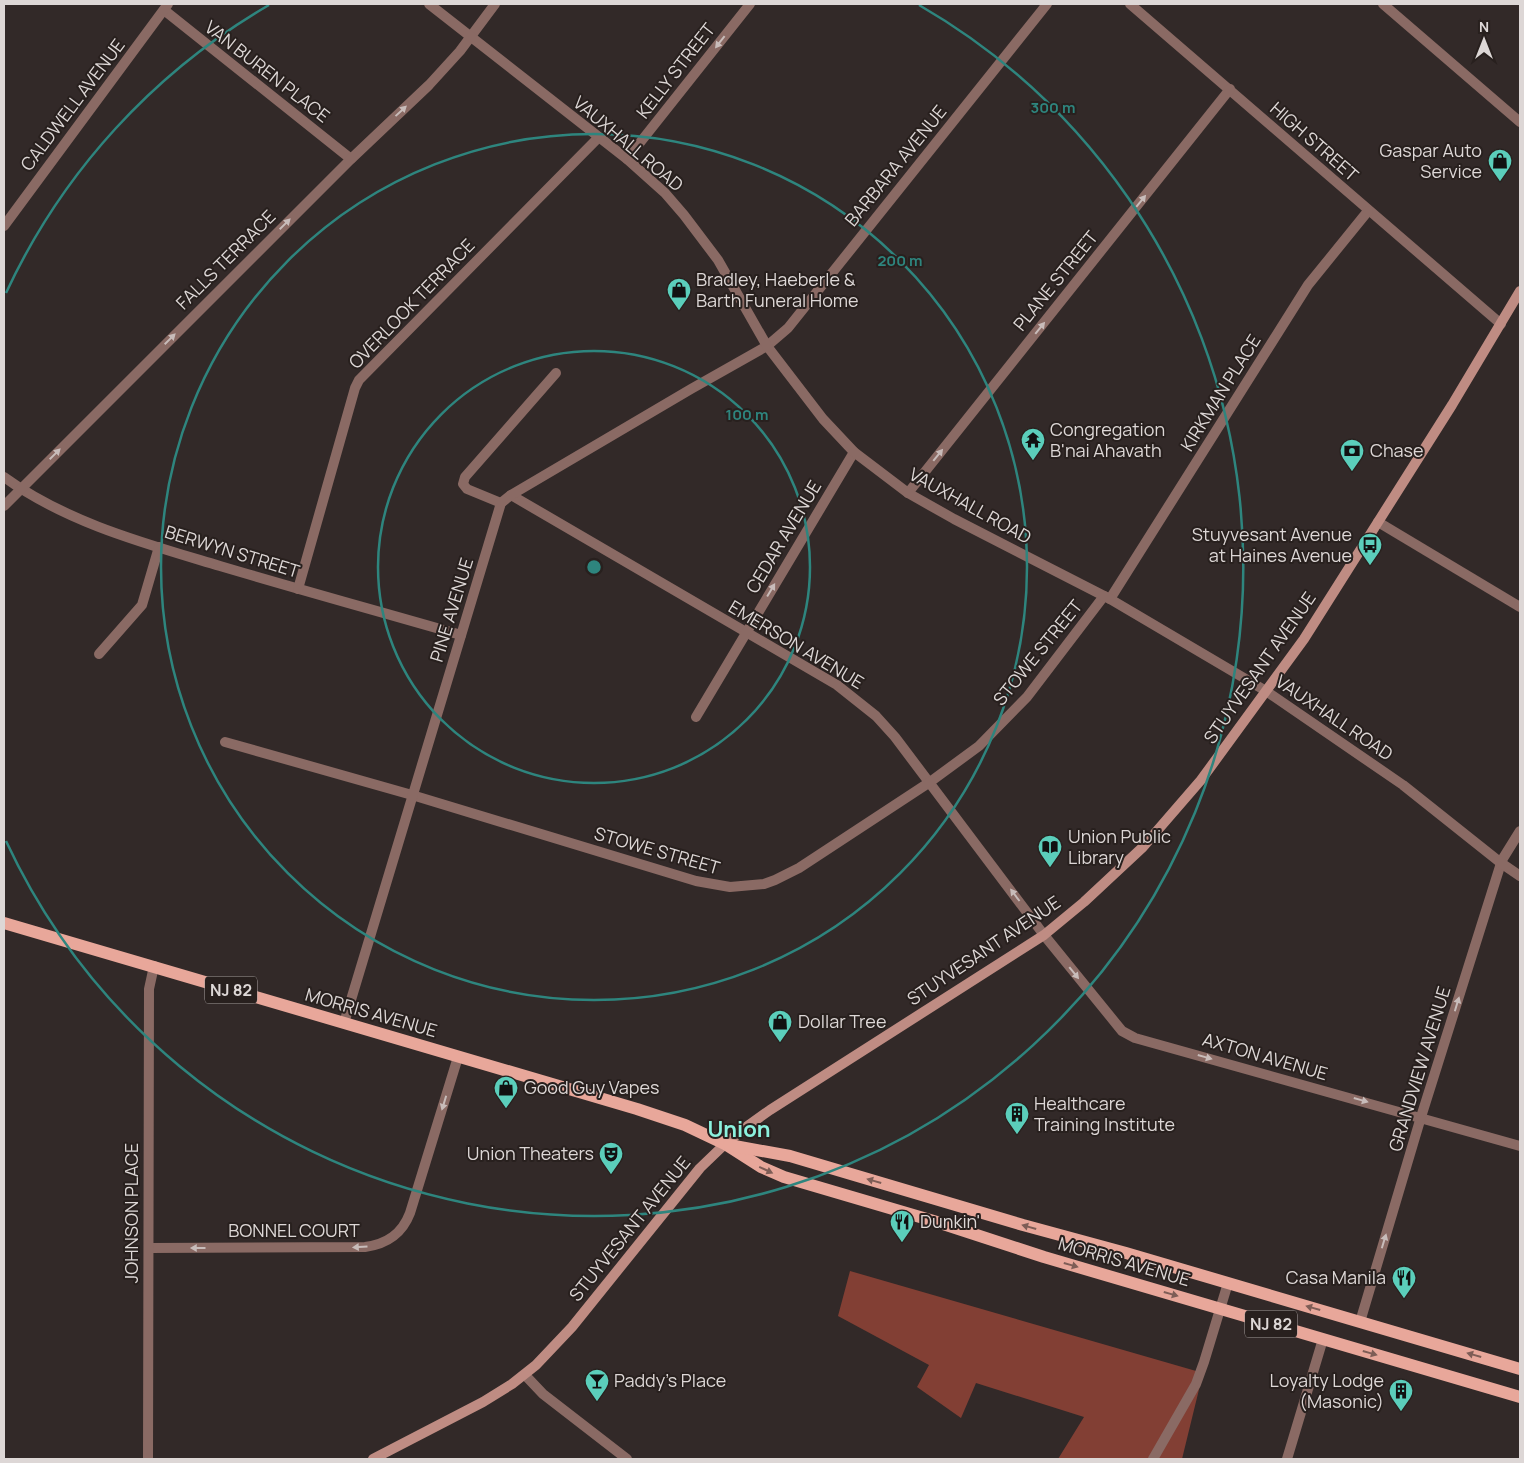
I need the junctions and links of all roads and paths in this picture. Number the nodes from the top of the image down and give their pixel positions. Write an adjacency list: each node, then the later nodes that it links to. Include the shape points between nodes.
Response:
1 (429, 4): 8 (street, VAUXHALL ROAD)
2 (494, 4): 8 (street, FALLS TERRACE)
3 (750, 4): 13 (street, KELLY STREET, one-way to 13)
4 (1047, 4): 18 (street, BARBARA AVENUE, via 788,328)
5 (1130, 4): 9 (street, HIGH STREET)
6 (1383, 4): 10 (street)
7 (166, 7): 12 (street, VAN BUREN PLACE); 15 (street, CALDWELL AVENUE)
8 (472, 36): 11 (street, VAUXHALL ROAD); 12 (street, FALLS TERRACE, one-way to 8, via 429,84)
9 (1230, 89): 14 (street, HIGH STREET); 23 (street, PLANE STREET, one-way to 9)
10 (1520, 122)
11 (598, 138): 13 (street, VAUXHALL ROAD); 29 (street, OVERLOOK TERRACE, via 359,380)
12 (350, 159): 22 (street, FALLS TERRACE, one-way to 12)
13 (627, 159): 18 (street, VAUXHALL ROAD, via 664,193 718,260)
14 (1368, 211): 17 (street, HIGH STREET); 30 (street, KIRKMAN PLACE, via 1308,284)
15 (4, 226)
16 (1520, 291): 17 (main road, STUYVESANT AVENUE)
17 (1501, 324): 27 (main road, STUYVESANT AVENUE)
18 (767, 346): 20 (street, VAUXHALL ROAD, via 823,419); 24 (street)
19 (556, 374): 25 (street, via 464,477 463,484 467,489)
20 (854, 452): 23 (street, VAUXHALL ROAD); 32 (street, CEDAR AVENUE, one-way to 20)
21 (4, 477): 22 (street, BERWYN STREET)
22 (20, 489): 26 (street, FALLS TERRACE); 28 (street, BERWYN STREET, via 86,521)
23 (908, 493): 30 (street, VAUXHALL ROAD)
24 (511, 495): 25 (street); 32 (street, EMERSON AVENUE)
25 (501, 503): 33 (street, PINE AVENUE)
26 (4, 506)
27 (1378, 522): 31 (street); 35 (main road, STUYVESANT AVENUE, via 1304,639)
28 (159, 547): 29 (street, BERWYN STREET); 34 (street, via 142,606)
29 (298, 589): 33 (street, BERWYN STREET)
30 (1107, 597): 35 (street, VAUXHALL ROAD); 38 (street, STOWE STREET, via 1028,697 979,746)
31 (1520, 607)
32 (746, 632): 36 (street, CEDAR AVENUE); 38 (street, EMERSON AVENUE, via 837,685 863,705 895,737)
33 (461, 635): 39 (street, PINE AVENUE)
34 (99, 654)
35 (1266, 690): 41 (street, VAUXHALL ROAD, via 1402,785); 44 (main road, STUYVESANT AVENUE, via 1201,780 1143,847)
36 (696, 717)
37 (225, 742): 39 (street, STOWE STREET)
38 (930, 782): 39 (street, STOWE STREET, via 799,868 764,884 730,887 688,878); 44 (street, EMERSON AVENUE, one-way to 38)
39 (412, 795): 46 (street, PINE AVENUE)
40 (1520, 831): 41 (street, GRANDVIEW AVENUE)
41 (1501, 863): 42 (street, VAUXHALL ROAD); 48 (street, GRANDVIEW AVENUE, one-way to 41)
42 (1520, 876)
43 (4, 923): 45 (main road, MORRIS AVENUE / NJ 82)
44 (1044, 934): 48 (street, AXTON AVENUE, one-way to 48, via 1122,1031 1135,1038); 49 (main road, STUYVESANT AVENUE, via 770,1110)
45 (154, 966): 46 (main road, MORRIS AVENUE / NJ 82); 51 (street, JOHNSON PLACE, via 149,989)
46 (344, 1023): 47 (main road, MORRIS AVENUE / NJ 82)
47 (458, 1057): 49 (main road, MORRIS AVENUE / NJ 82, via 662,1116); 51 (street, BONNEL COURT, one-way to 51, via 410,1213 403,1228 391,1239 365,1247)
48 (1421, 1117): 50 (street, AXTON AVENUE); 54 (street, GRANDVIEW AVENUE, one-way to 48)
49 (724, 1144): 52 (main road, MORRIS AVENUE / NJ 82, one-way to 49, via 790,1156); 53 (main road, MORRIS AVENUE / NJ 82, one-way to 53, via 761,1168 784,1177); 57 (main road, STUYVESANT AVENUE, via 689,1180 567,1333)
50 (1520, 1146)
51 (149, 1248): 59 (street, JOHNSON PLACE)
52 (1228, 1283): 53 (street); 54 (main road, MORRIS AVENUE / NJ 82, one-way to 52)
53 (1220, 1309): 55 (main road, MORRIS AVENUE / NJ 82); 62 (street, via 1196,1384)
54 (1360, 1322): 56 (main road, MORRIS AVENUE / NJ 82, one-way to 54)
55 (1323, 1339): 58 (main road, MORRIS AVENUE / NJ 82, one-way to 58); 63 (street)
56 (1520, 1369)
57 (524, 1375): 60 (main road, STUYVESANT AVENUE, via 483,1402); 61 (street, via 543,1394)
58 (1520, 1397)
59 (148, 1459)
60 (373, 1459)
61 (626, 1459)
62 (1153, 1459)
63 (1287, 1459)

